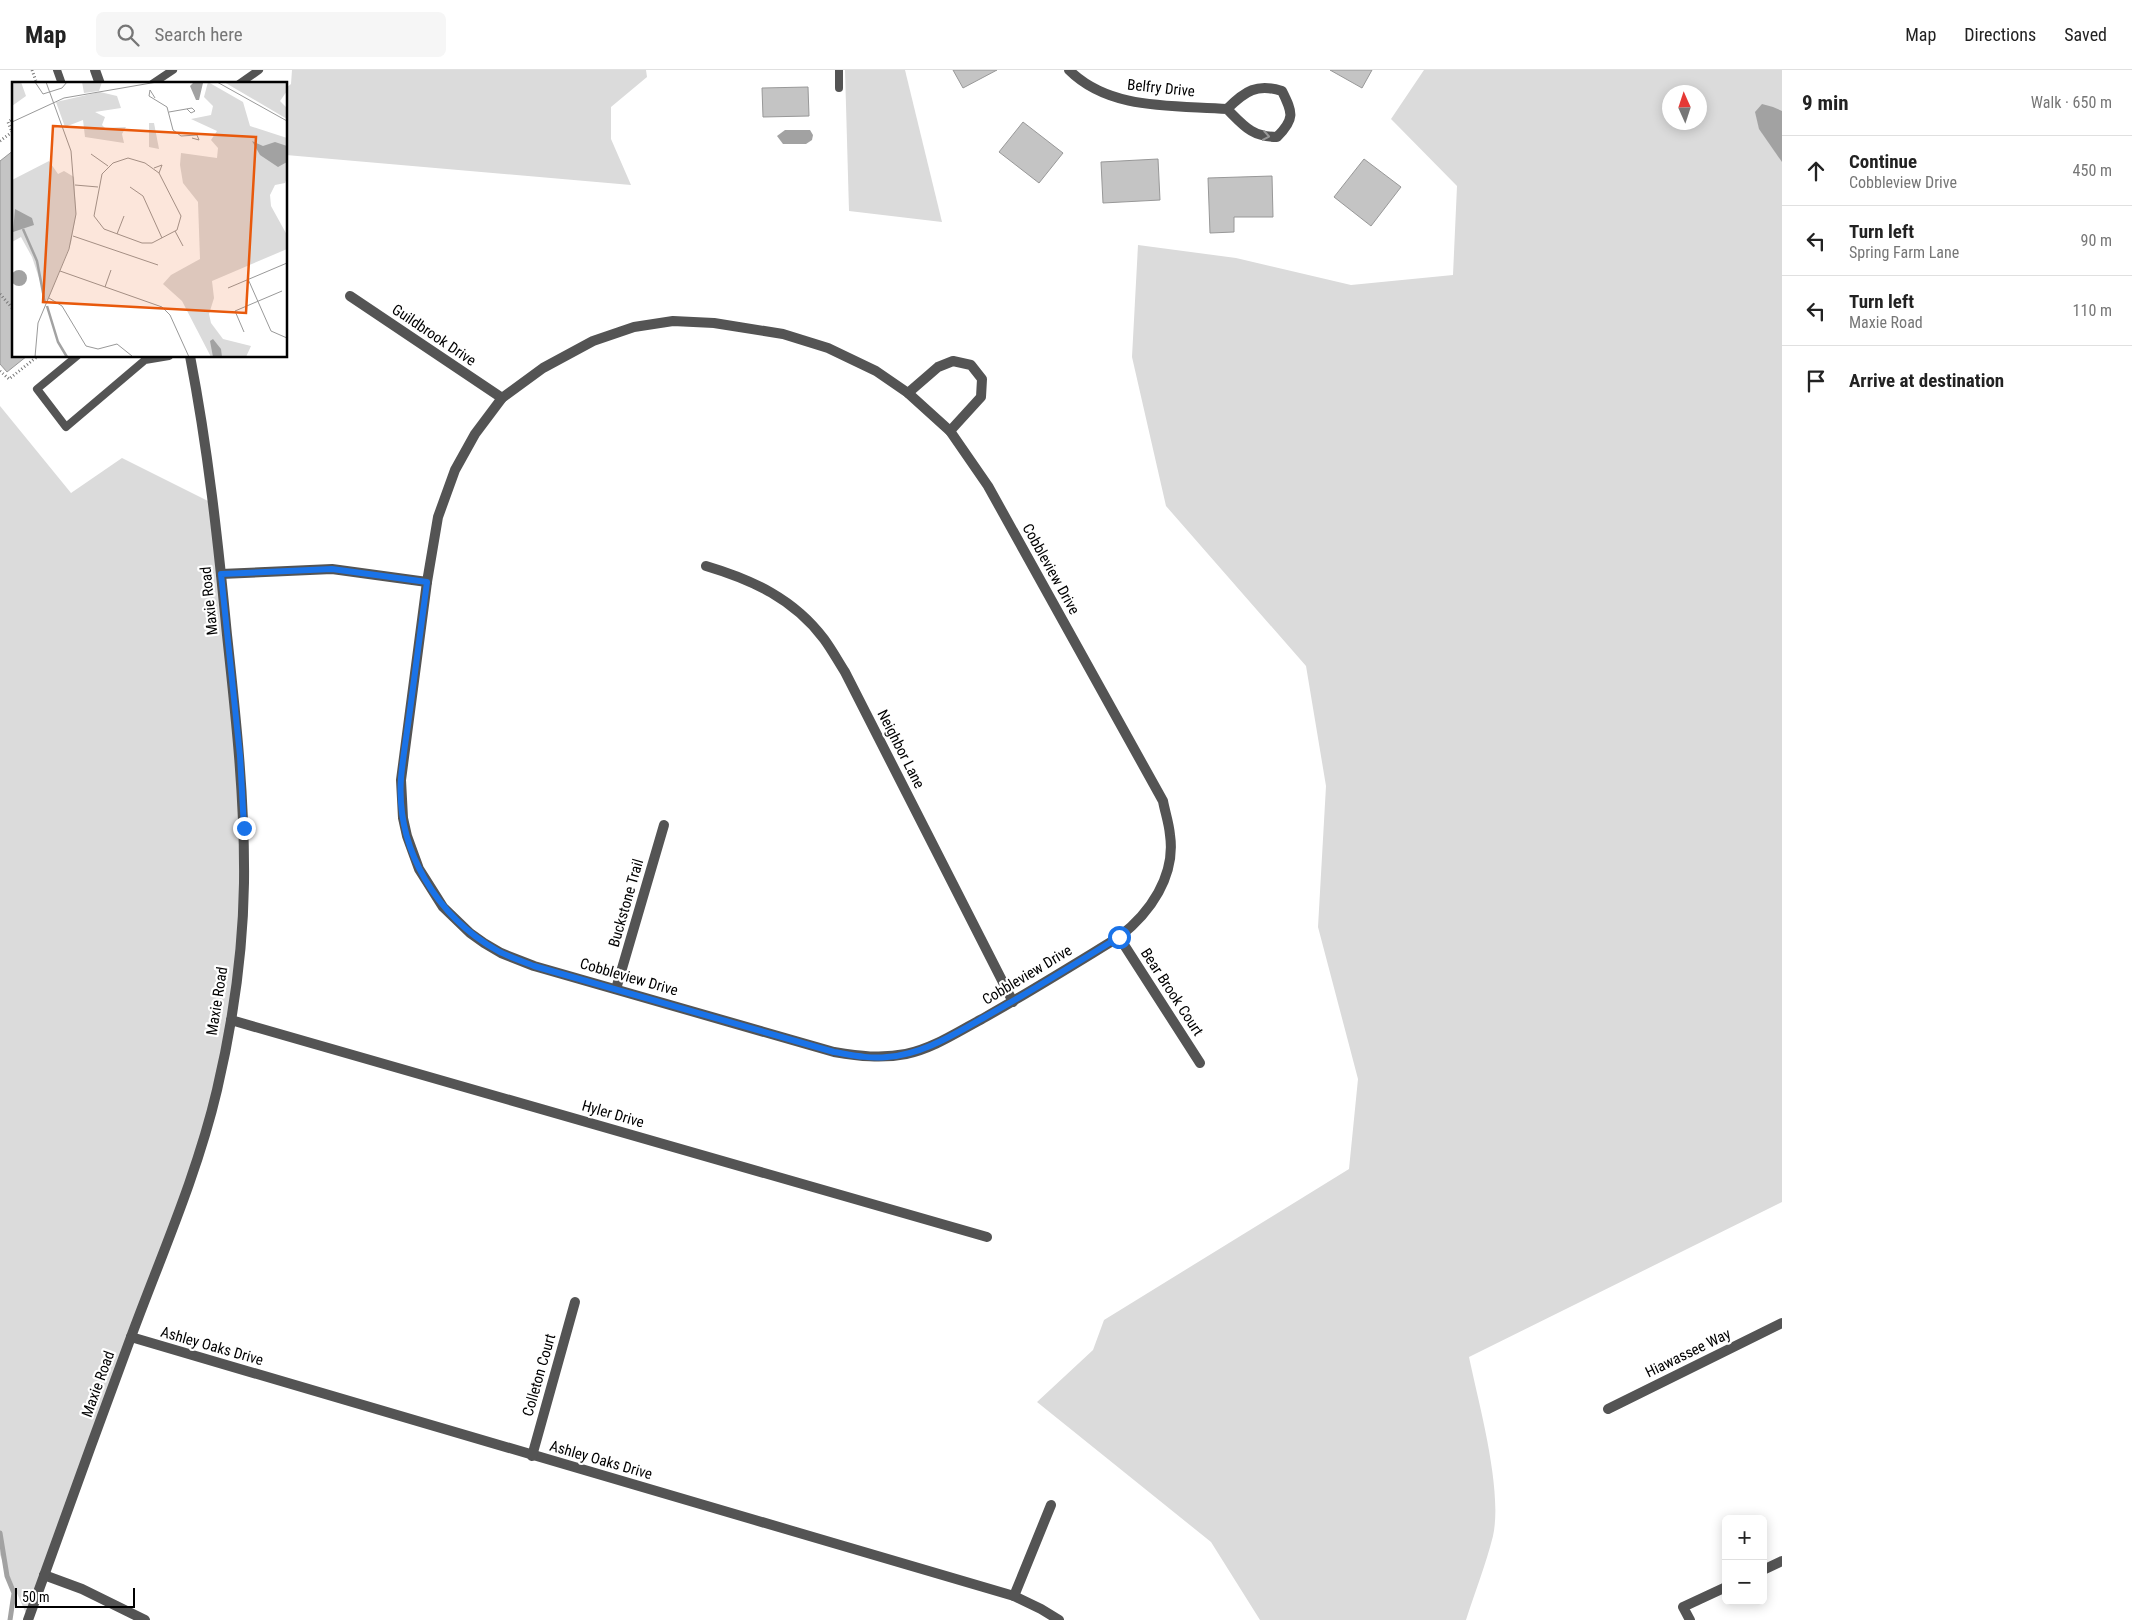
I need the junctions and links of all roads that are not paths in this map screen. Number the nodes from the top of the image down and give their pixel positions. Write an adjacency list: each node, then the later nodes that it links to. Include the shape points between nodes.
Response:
1 (57, 70): 7 (lane)
2 (94, 70): 8 (street)
3 (173, 70): 9 (lane)
4 (259, 70): 10 (lane)
5 (839, 70): 11 (lane)
6 (1069, 70): 12 (street, Belfry Drive, via 1101,92 1130,102)
7 (61, 82)
8 (99, 82)
9 (155, 82)
10 (242, 82)
11 (840, 88)
12 (1227, 108): 12 (street, one-way to 12, via 1244,126 1262,137 1278,137 1289,125 1291,109 1282,91 1269,87 1251,90)
13 (350, 296): 18 (street, Guildbrook Drive)
14 (74, 358): 15 (lane, via 37,388 66,427)
15 (143, 358)
16 (190, 358): 21 (street, Maxie Road, via 203,423)
17 (908, 393): 18 (street, Cobbleview Drive, via 876,371 828,348 784,334 714,323 673,321 634,327 593,342 543,368); 19 (street, Cobbleview Drive); 19 (street, via 938,367 952,361 971,365 982,379 981,397)
18 (502, 398): 22 (street, Cobbleview Drive, via 475,434 455,470 438,517)
19 (950, 431): 24 (street, Cobbleview Drive, via 988,486 1163,801 1170,836 1170,858 1165,876 1146,912)
20 (706, 566): 26 (street, Neighbor Lane, via 754,582 779,597 824,639 845,672)
21 (221, 574): 22 (street, via 332,569); 27 (street, Maxie Road, via 240,756 244,828 242,936)
22 (427, 582): 25 (street, Cobbleview Drive, via 401,780 403,818 419,869 444,907 484,943 534,966)
23 (664, 825): 25 (street, Buckstone Trail)
24 (1119, 937): 26 (street, Cobbleview Drive); 28 (street, Bear Brook Court)
25 (616, 989): 26 (street, Cobbleview Drive, via 834,1052 868,1057 887,1057 939,1043)
26 (1013, 1002)
27 (231, 1020): 29 (street, Hyler Drive); 32 (street, Maxie Road, via 203,1140)
28 (1200, 1063)
29 (987, 1237)
30 (575, 1302): 34 (street, Colleton Court)
31 (1781, 1326): 33 (street, Hiawassee Way)
32 (131, 1337): 34 (street, Ashley Oaks Drive); 38 (street, Maxie Road)
33 (1608, 1409)
34 (532, 1456): 40 (street, Ashley Oaks Drive)
35 (1051, 1506): 40 (street)
36 (1782, 1561): 37 (street)
37 (1767, 1568)
38 (44, 1575): 41 (street, Maxie Road); 42 (street, via 82,1589)
39 (1722, 1589): 44 (street, via 1683,1608)
40 (1014, 1596): 43 (street, Ashley Oaks Drive)
41 (28, 1620)
42 (145, 1620)
43 (1059, 1620)
44 (1690, 1620)

